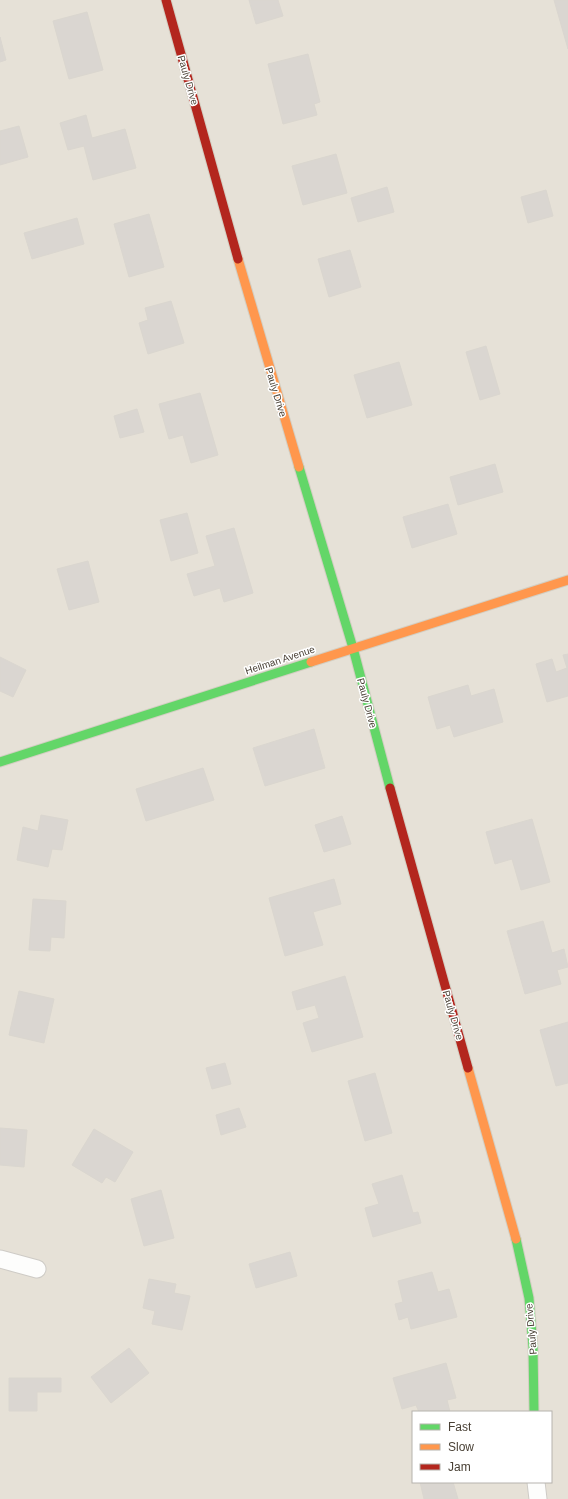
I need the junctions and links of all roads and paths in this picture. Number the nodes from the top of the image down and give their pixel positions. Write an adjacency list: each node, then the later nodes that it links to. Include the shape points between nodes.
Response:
1 (166, 0): 3 (street, Pauly Drive, via 259,333)
2 (568, 580): 3 (street, Heilman Avenue)
3 (353, 648): 4 (street, Heilman Avenue); 7 (street, Pauly Drive, via 515,1235 528,1298 533,1347)
4 (0, 762)
5 (0, 1259): 6 (street)
6 (37, 1269)
7 (534, 1411)
8 (536, 1483): 9 (street)
9 (538, 1499)

